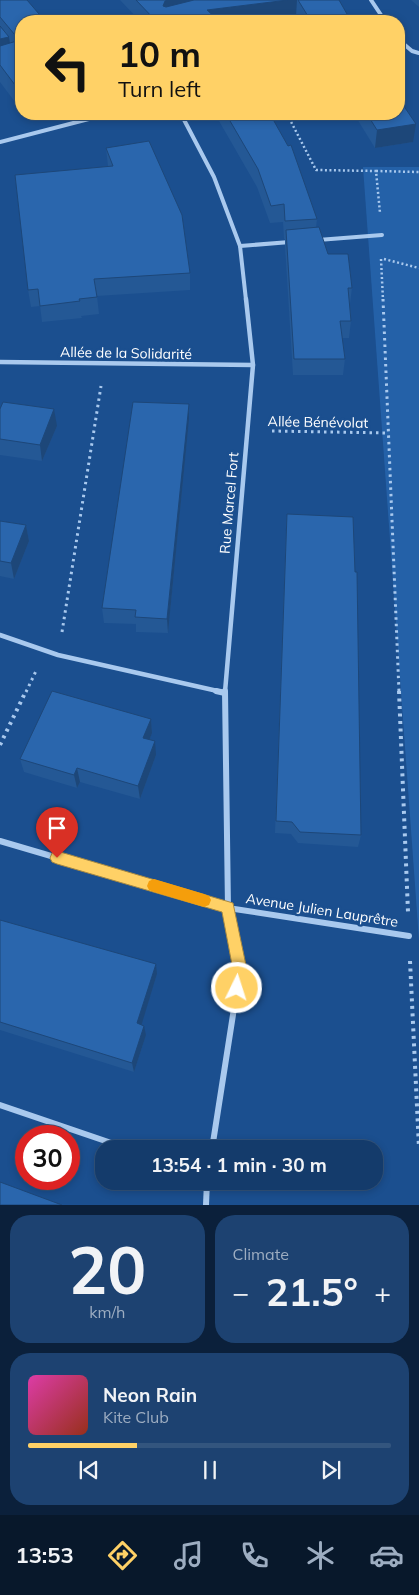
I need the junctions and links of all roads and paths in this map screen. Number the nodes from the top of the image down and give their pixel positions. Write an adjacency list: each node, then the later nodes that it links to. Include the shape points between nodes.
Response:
1 (371, 0): 2 (street)
2 (381, 15)
3 (405, 45): 4 (street)
4 (419, 53)
5 (85, 120): 8 (street)
6 (184, 120): 14 (street, Rue Marcel Fort, via 214,178)
7 (290, 120): 9 (path, via 316,170)
8 (0, 142)
9 (376, 171): 10 (path); 11 (path)
10 (419, 172)
11 (382, 235): 12 (street); 15 (path)
12 (316, 240)
13 (297, 242): 14 (street)
14 (240, 246): 19 (street, Rue Marcel Fort)
15 (381, 259): 16 (path); 21 (path)
16 (419, 268)
17 (0, 362): 18 (street, Allée de la Solidarité)
18 (104, 364): 19 (street, Allée de la Solidarité); 23 (path)
19 (253, 365): 20 (street, Rue Marcel Fort)
20 (246, 431): 21 (path, Allée Bénévolat); 24 (street, Rue Marcel Fort)
21 (388, 433): 28 (path)
22 (0, 635): 23 (street)
23 (58, 656): 24 (street); 25 (path, via 37,668)
24 (225, 693): 27 (street, Rue Marcel Fort)
25 (0, 745)
26 (0, 841): 27 (street, Avenue Julien Lauprêtre)
27 (228, 908): 28 (street, Avenue Julien Lauprêtre); 31 (street, Rue Marcel Fort, via 240,970)
28 (409, 936): 32 (path)
29 (0, 1106): 30 (street)
30 (102, 1140)
31 (213, 1140)
32 (419, 1148)
33 (207, 1190): 34 (street)
34 (206, 1205)

